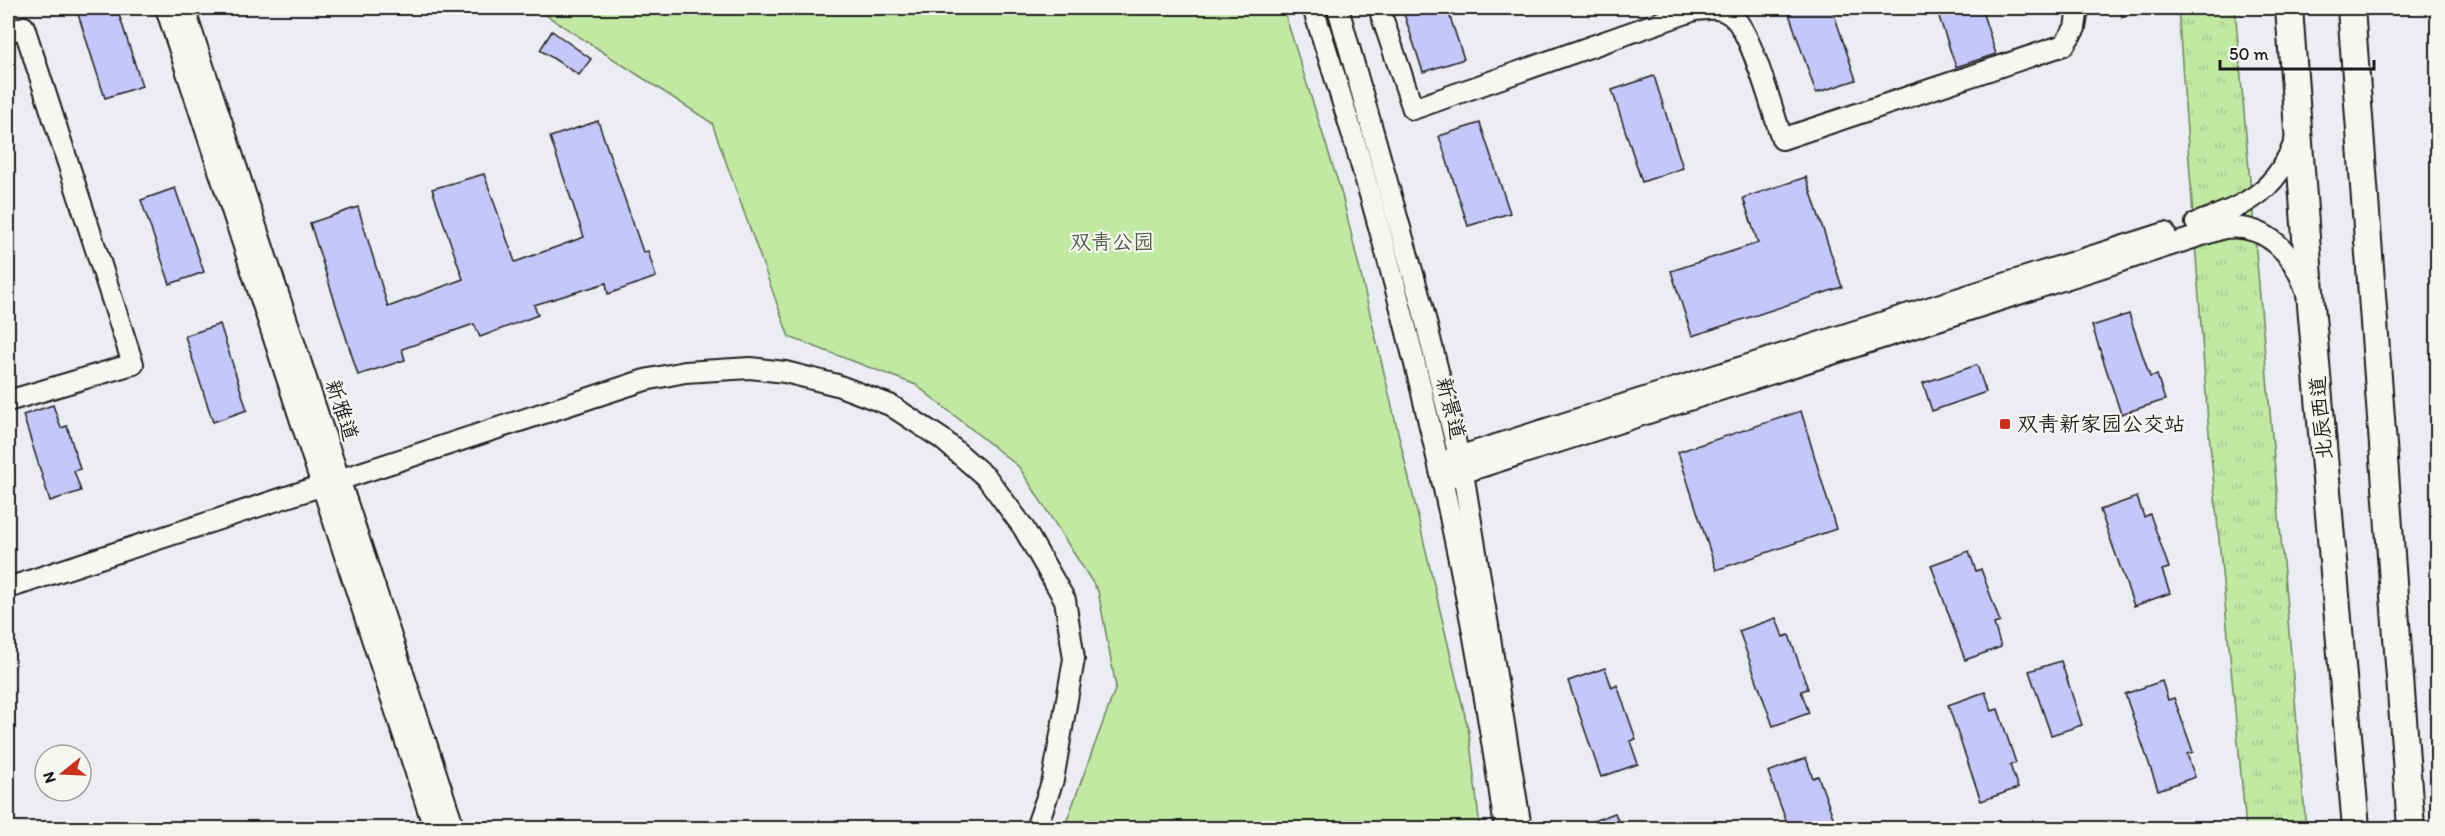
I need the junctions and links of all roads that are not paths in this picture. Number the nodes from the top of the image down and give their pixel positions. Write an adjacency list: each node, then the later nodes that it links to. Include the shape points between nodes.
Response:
1 (166, 8): 16 (street, 新雅道)
2 (184, 8): 15 (street, 新雅道)
3 (1313, 8): 14 (street, 新景道, via 1376,212)
4 (1338, 8): 13 (street, 新景道, via 1422,306)
5 (1379, 8): 6 (street, via 1413,109 1695,10 1718,8 1732,15 1745,32 1782,139 2064,45 2075,28)
6 (2078, 8)
7 (2289, 8): 10 (main road, 北辰西道)
8 (2351, 8): 24 (main road)
9 (8, 32): 12 (street, via 24,27 133,364)
10 (2298, 133): 11 (main road, 北辰西道); 13 (street, via 2290,157 2272,183 2256,197 2222,214)
11 (2311, 305): 13 (street, via 2298,273 2267,235 2238,226 2224,228); 23 (main road, 北辰西道)
12 (8, 401)
13 (1461, 464): 14 (street); 22 (street, 新景道)
14 (1441, 471): 21 (street, 新景道, via 1492,734)
15 (339, 479): 16 (street); 19 (street, 新雅道); 20 (street, via 645,380 685,372 750,368 777,371 837,385 890,405 942,440 987,478 1023,526 1065,600 1074,660 1053,780)
16 (320, 485): 17 (street); 18 (street, 新雅道)
17 (8, 588)
18 (434, 828)
19 (454, 828)
20 (1036, 828)
21 (1505, 828)
22 (1521, 828)
23 (2356, 828)
24 (2411, 828)

